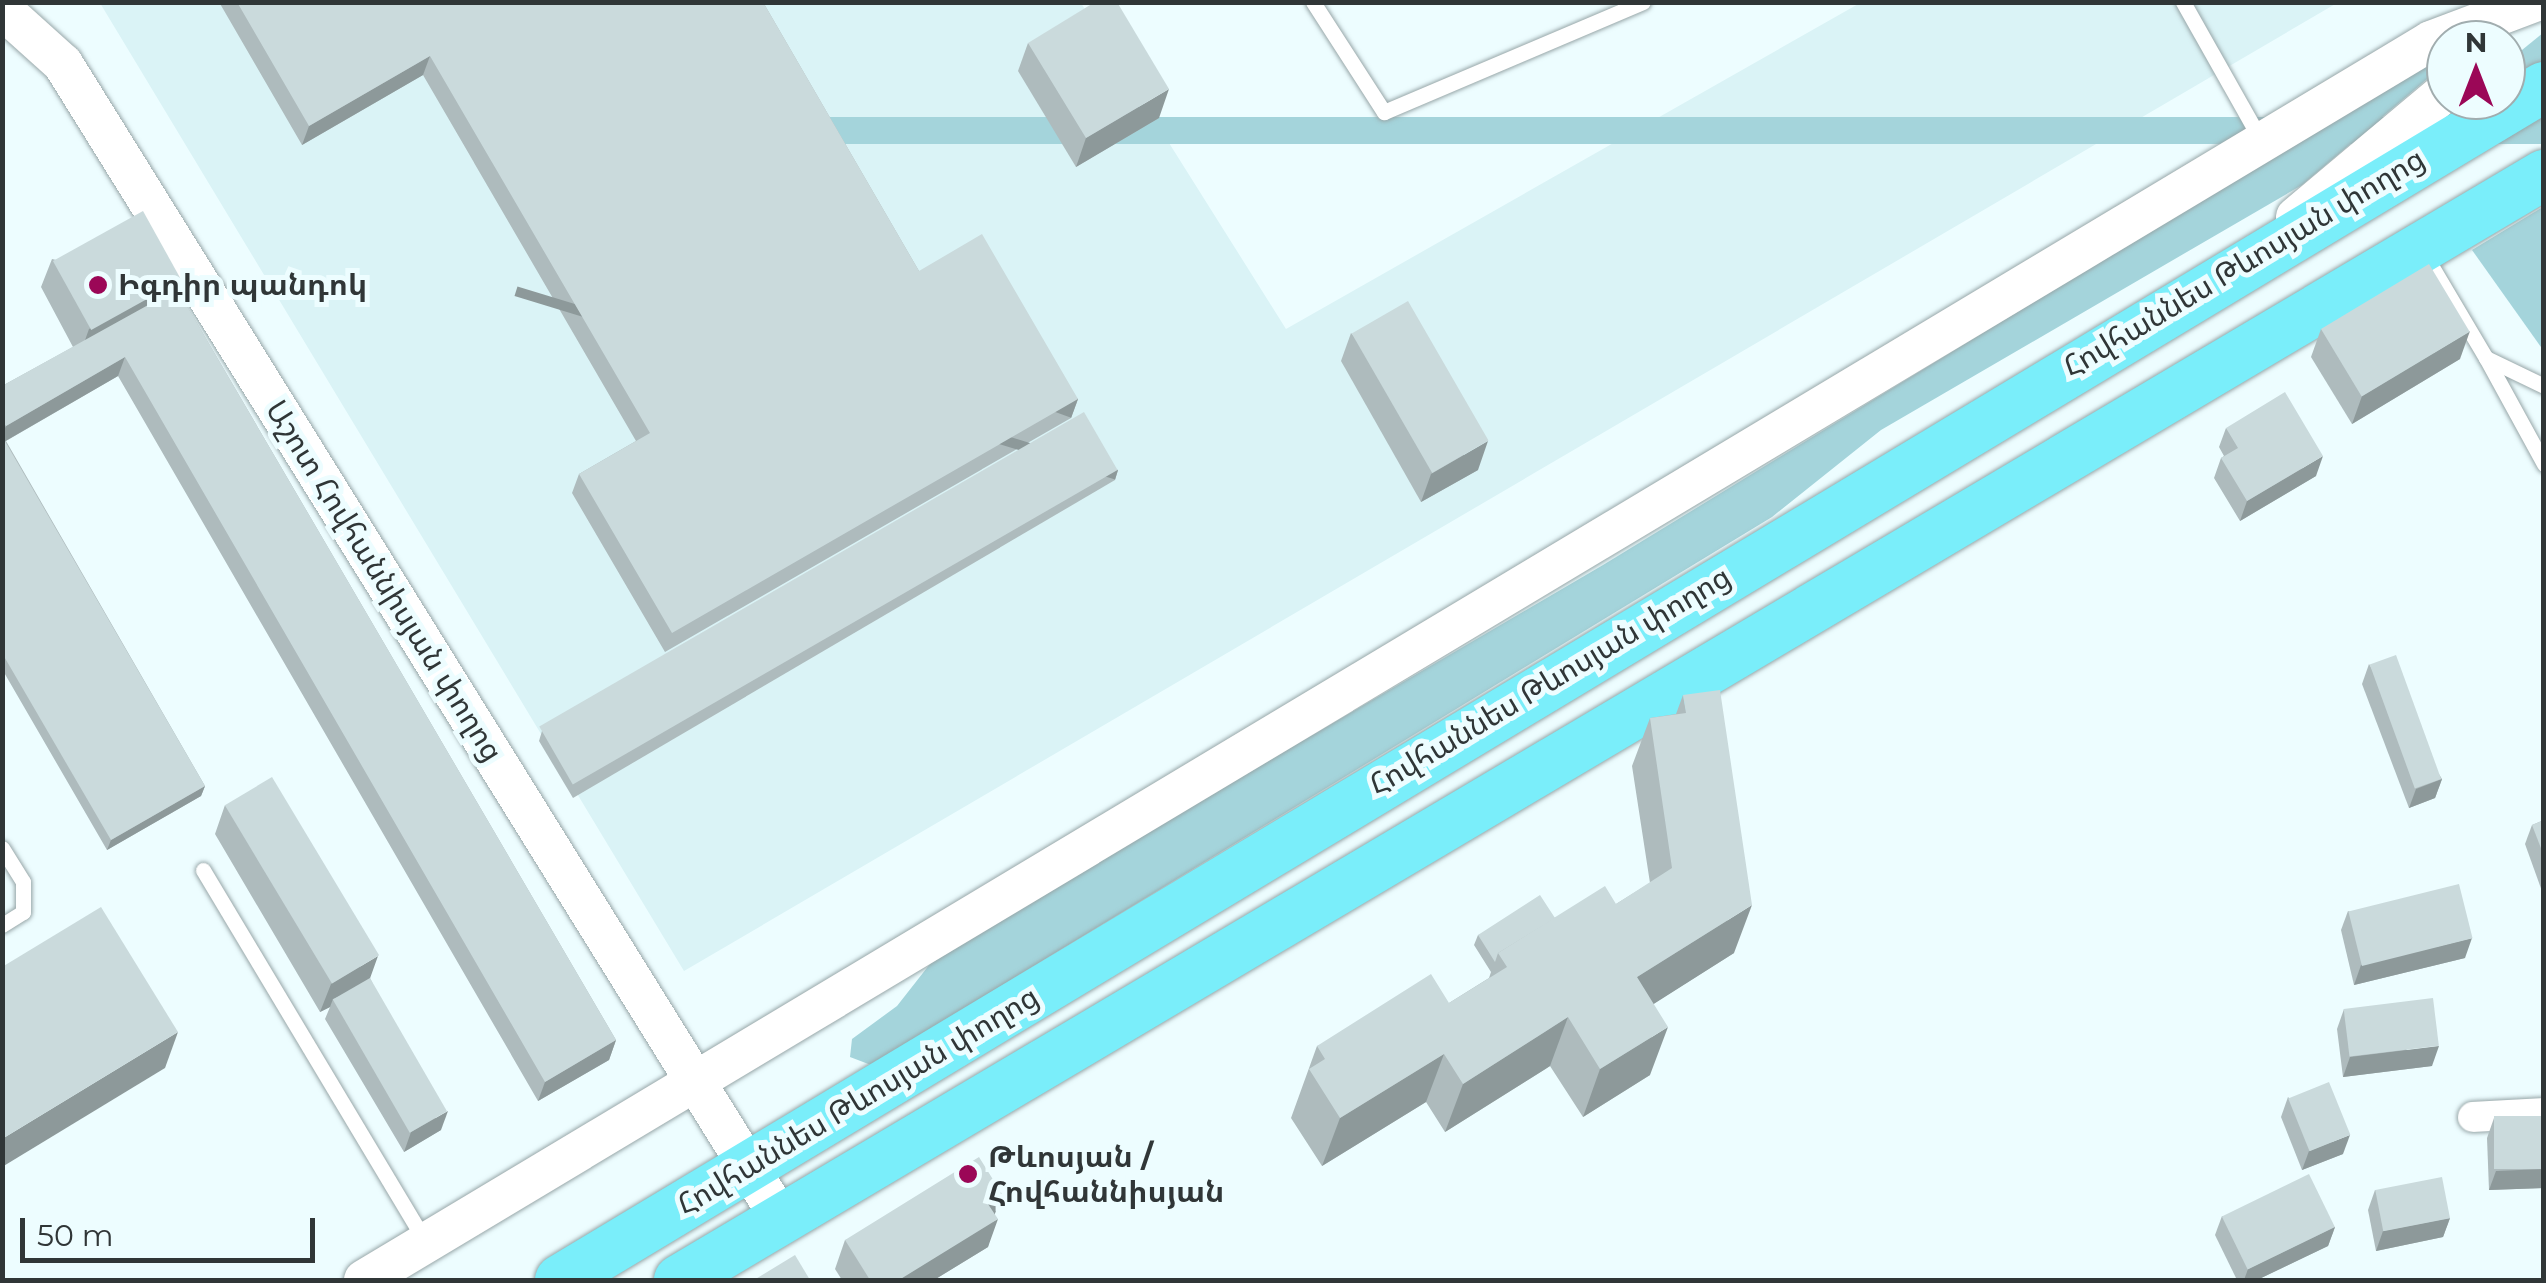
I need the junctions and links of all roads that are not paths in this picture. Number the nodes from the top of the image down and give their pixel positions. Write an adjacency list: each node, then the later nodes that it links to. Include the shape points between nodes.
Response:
1 (1313, 2): 2 (lane, via 1384,112)
2 (1643, 2)
3 (2183, 2): 8 (lane)
4 (2534, 2): 8 (street, via 2431,41)
5 (2, 9): 18 (street, Աշոտ Հովհաննիսյան փողոց, via 63,64)
6 (2544, 87): 11 (main road, Հովհաննես Թևոսյան փողոց)
7 (2426, 108): 11 (street)
8 (2262, 142): 18 (street)
9 (2544, 176): 10 (main road, Հովհաննես Թևոսյան փողոց)
10 (2420, 247): 12 (lane); 22 (main road, Հովհաննես Թևոսյան փողոց)
11 (2246, 259): 21 (main road, Հովհաննես Թևոսյան փողոց)
12 (2486, 358): 13 (lane); 14 (lane)
13 (2544, 386)
14 (2544, 464)
15 (2, 848): 17 (lane, via 23,882 23,912)
16 (203, 870): 23 (lane)
17 (2, 926)
18 (695, 1082): 21 (street, Աշոտ Հովհաննիսյան փողոց); 23 (street)
19 (2544, 1113): 20 (street)
20 (2472, 1117)
21 (750, 1167): 22 (street, Աշոտ Հովհաննիսյան փողոց); 25 (main road, Հովհաննես Թևոսյան փողոց)
22 (782, 1221): 26 (main road, Հովհաննես Թևոսյան փողոց)
23 (426, 1242): 24 (street)
24 (364, 1280)
25 (560, 1280)
26 (679, 1280)

